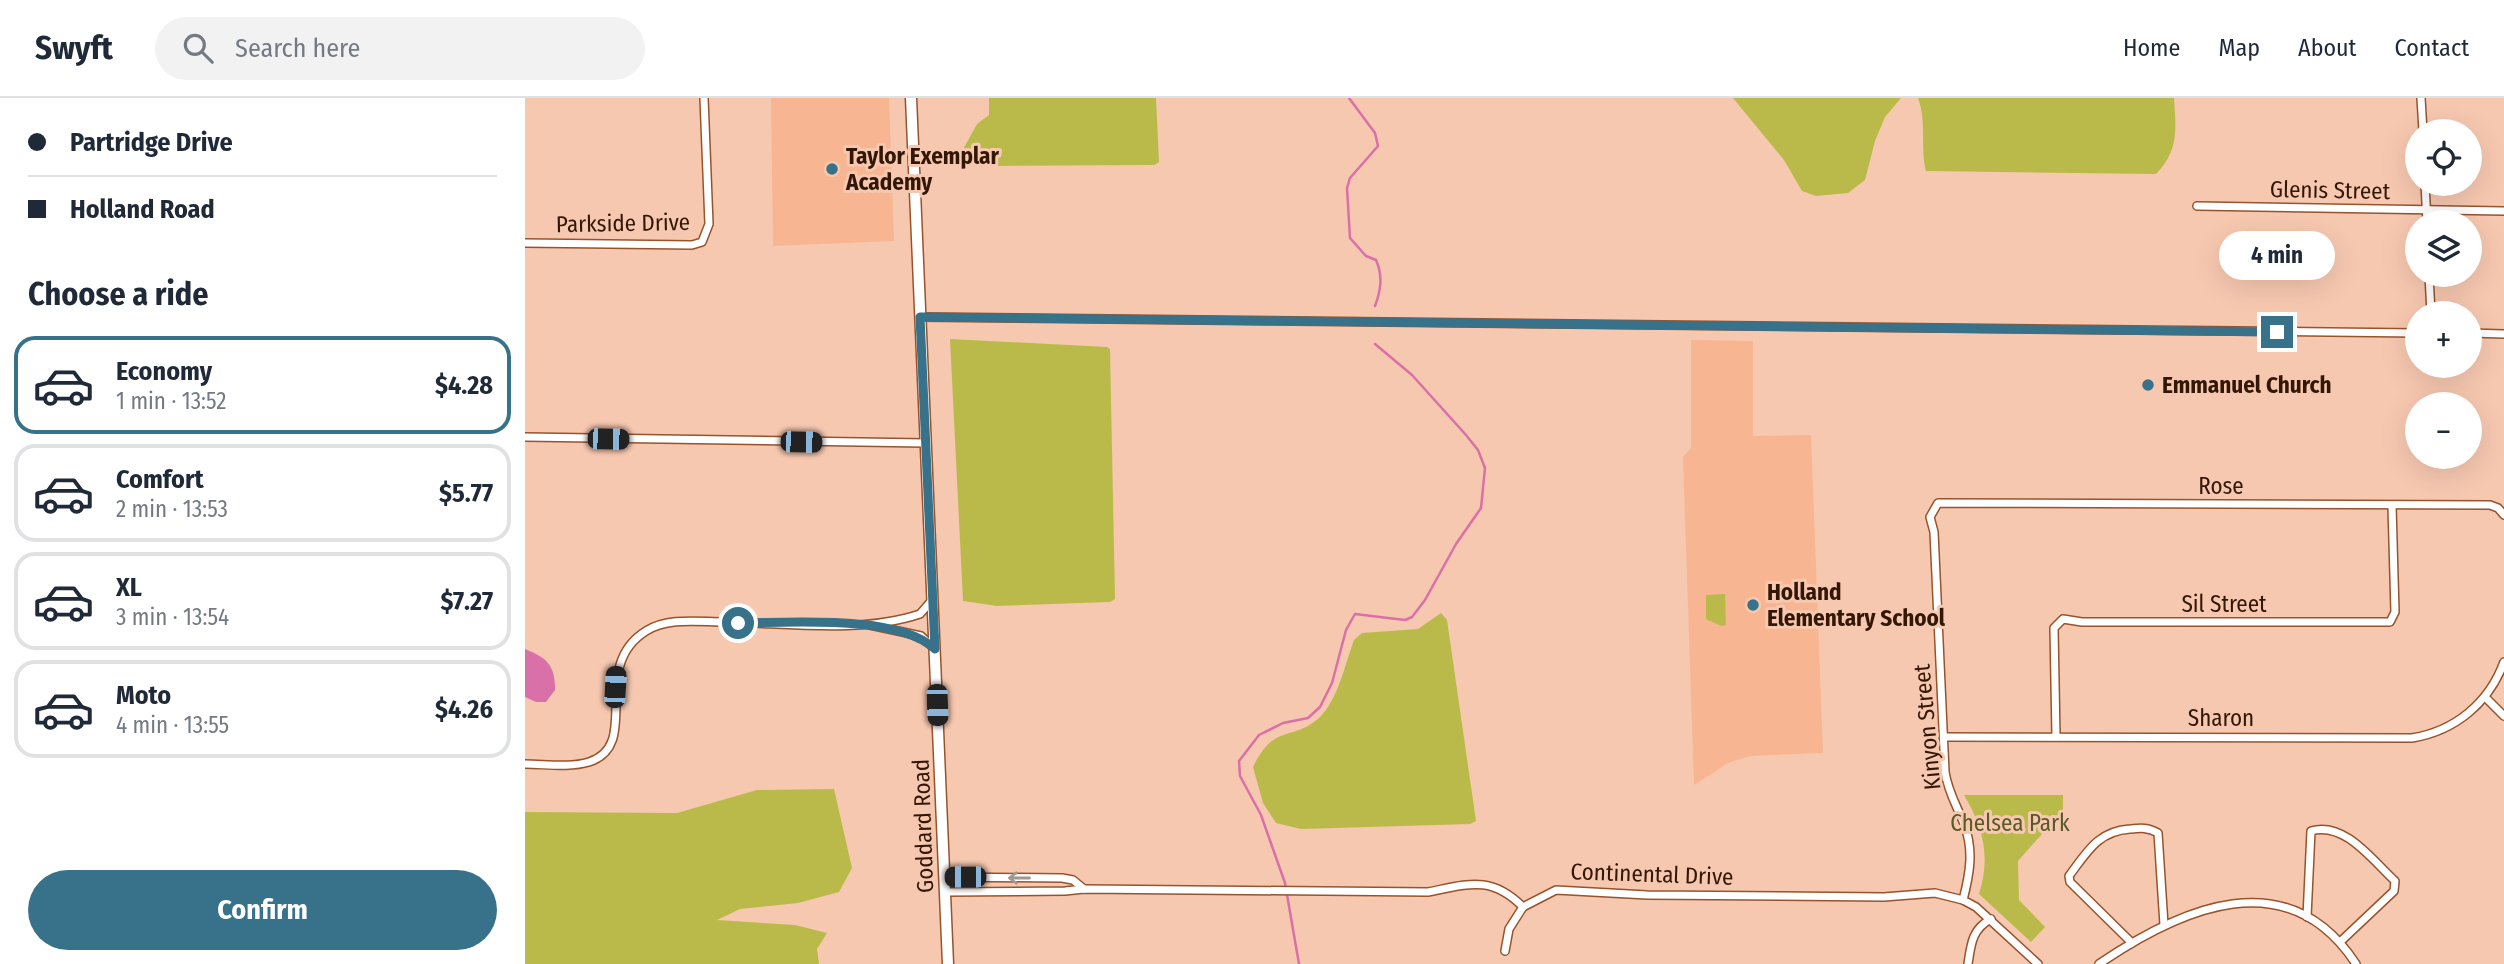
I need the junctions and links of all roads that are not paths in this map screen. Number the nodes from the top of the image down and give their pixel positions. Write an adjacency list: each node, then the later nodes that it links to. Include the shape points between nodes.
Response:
1 (704, 98): 9 (street, Parkside Drive, via 709,224 702,242)
2 (911, 98): 10 (main road, Goddard Road)
3 (2421, 98): 4 (street)
4 (2422, 119)
5 (2197, 206): 6 (street, Glenis Street)
6 (2405, 211)
7 (2482, 211): 8 (street, Glenis Street)
8 (2504, 211)
9 (525, 243)
10 (920, 317): 11 (street); 15 (main road, Goddard Road)
11 (2405, 333)
12 (2482, 334): 13 (street)
13 (2504, 334)
14 (525, 437): 15 (street)
15 (925, 443): 19 (main road, Goddard Road)
16 (1935, 506): 17 (street, Rose, via 1942,502); 25 (street, Kinyon Street, via 1930,517)
17 (2392, 506): 18 (street, Rose, via 2490,505); 26 (street, Sil Street, via 2395,612 2390,622 2063,619 2054,628)
18 (2504, 515)
19 (933, 599): 20 (street, via 921,614); 21 (main road, Goddard Road)
20 (869, 624): 21 (street, via 921,636); 27 (street, via 686,622 655,626 637,638 619,661 616,733 607,750 583,763)
21 (935, 649): 28 (main road, Goddard Road)
22 (2504, 662): 23 (street)
23 (2485, 697): 24 (street); 26 (street, Sharon, via 2456,722 2402,739)
24 (2504, 716)
25 (1944, 737): 26 (street, Sharon); 31 (street, Kinyon Street, via 1946,782 1970,848)
26 (2056, 737)
27 (525, 764)
28 (944, 877): 29 (street, one-way to 28, via 1062,878); 30 (main road, Goddard Road)
29 (1084, 888): 30 (street); 32 (street, via 1428,892 1482,883 1503,890)
30 (945, 892): 39 (main road, Goddard Road)
31 (1963, 900): 32 (street, Continental Drive, via 1935,893 1661,896 1566,889 1545,893); 34 (street, Continental Drive)
32 (1523, 907): 38 (street, via 1509,929)
33 (2307, 917): 35 (street, via 2263,902 2234,902); 37 (street); 37 (street, via 2311,831 2336,830 2395,881 2394,891)
34 (1991, 919): 40 (street, via 1972,937); 41 (street, Continental Drive)
35 (2164, 925): 36 (street); 36 (street, via 2158,833 2144,828 2106,833 2069,876 2070,882)
36 (2132, 943): 42 (street)
37 (2340, 943): 43 (street)
38 (1505, 951)
39 (948, 964)
40 (1968, 964)
41 (2038, 964)
42 (2099, 964)
43 (2356, 964)

